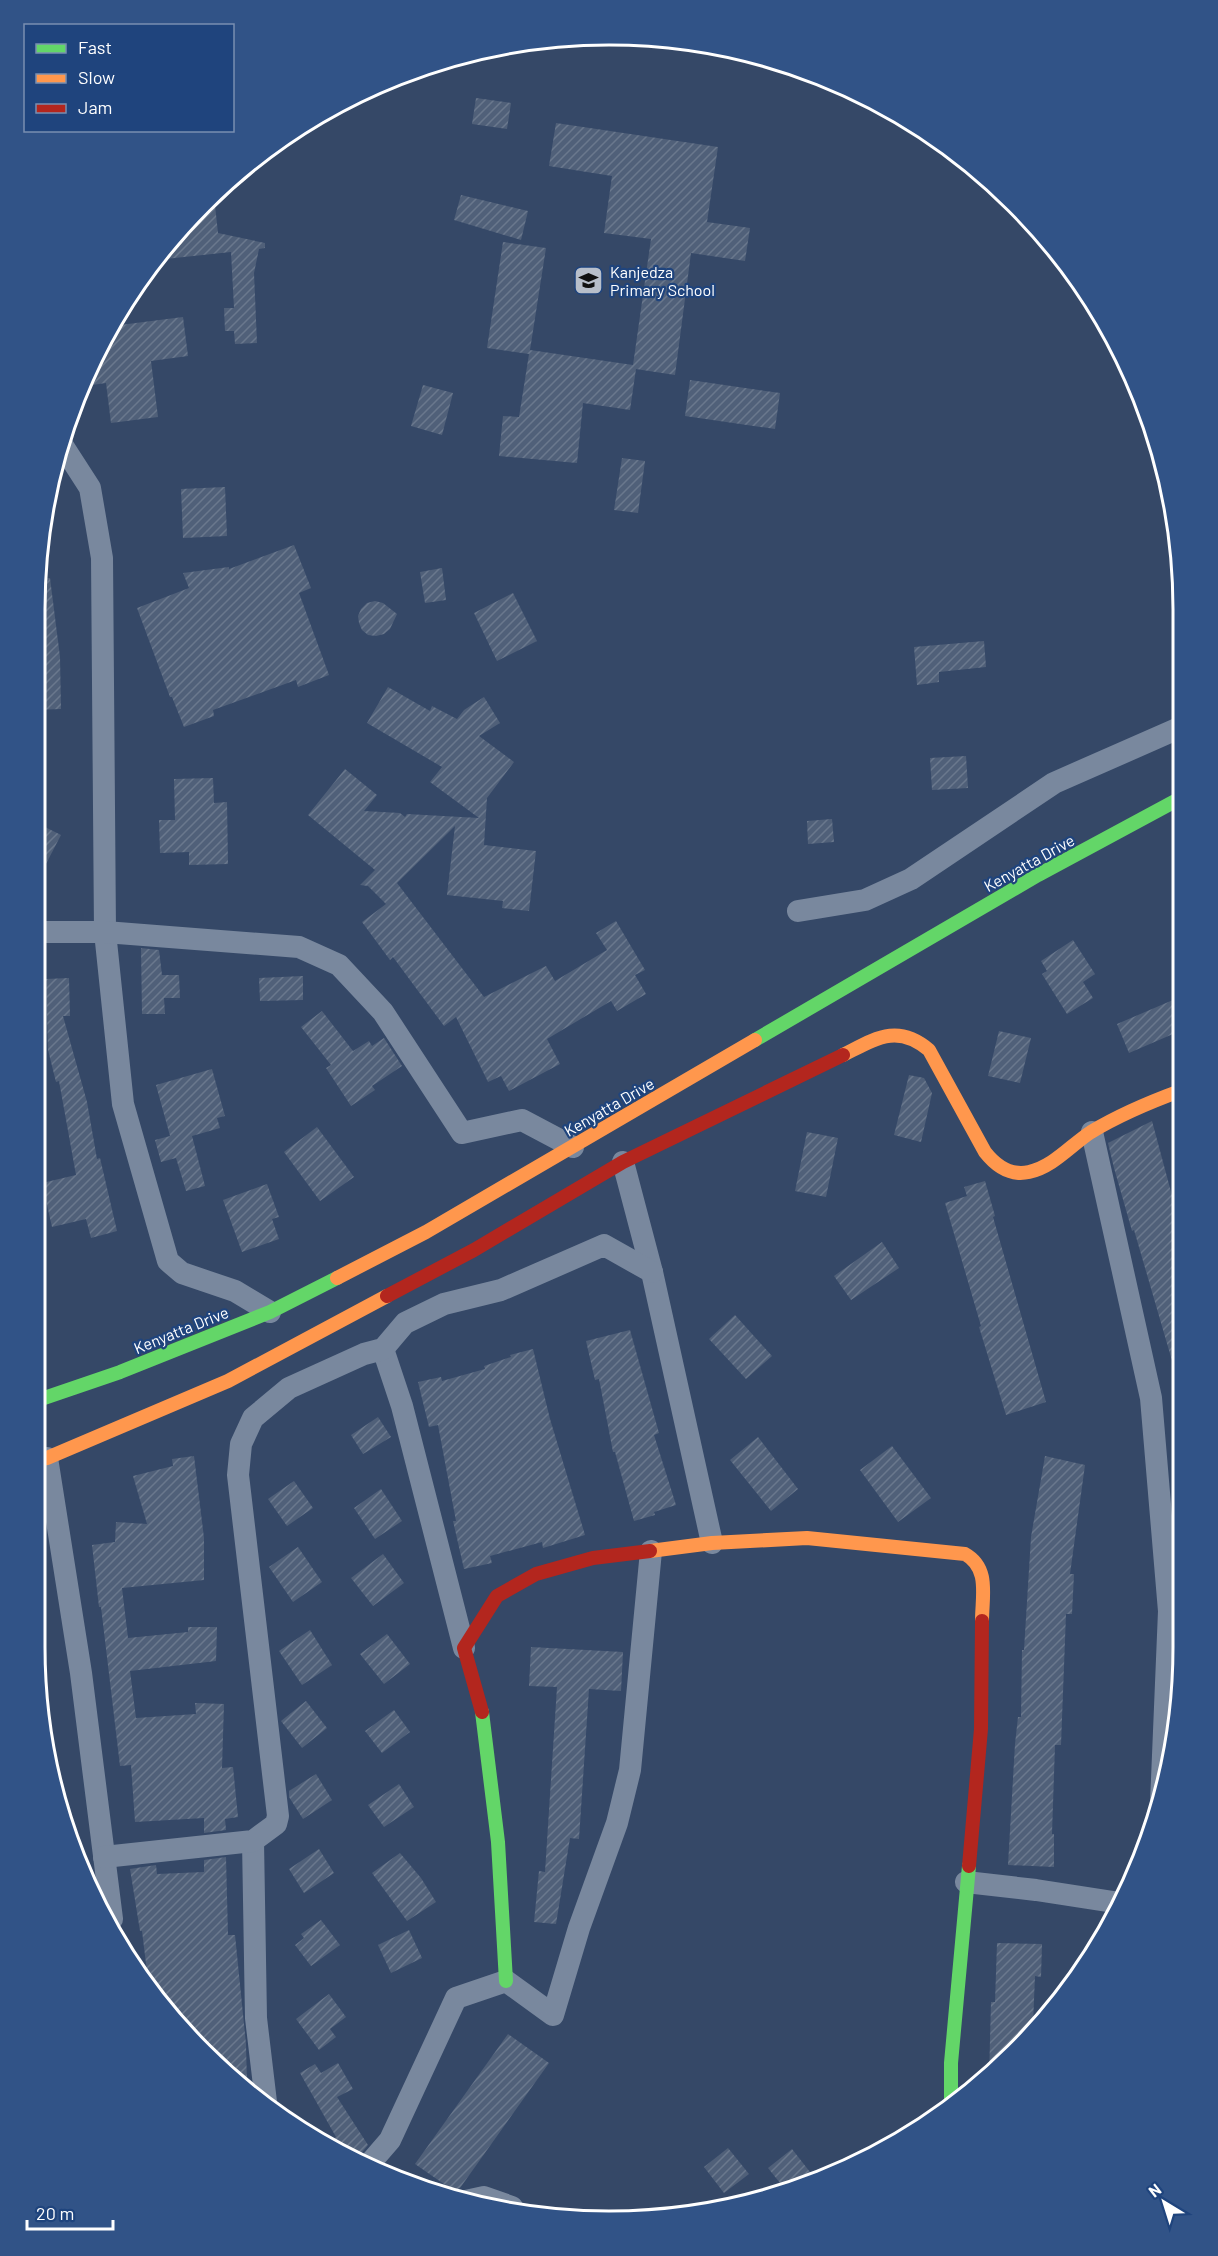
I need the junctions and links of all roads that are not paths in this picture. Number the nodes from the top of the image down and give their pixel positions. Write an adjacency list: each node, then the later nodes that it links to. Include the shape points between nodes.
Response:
1 (67, 453): 6 (street, via 90,488 102,558)
2 (1173, 731): 4 (street, via 1054,783 911,879 865,900)
3 (1173, 802): 9 (street, Kenyatta Drive, via 1038,876)
4 (798, 911)
5 (45, 932): 6 (street)
6 (105, 932): 9 (street, via 299,947 339,965 383,1012 462,1133 522,1120); 12 (street, via 123,1104 168,1261 182,1273 235,1291)
7 (1173, 1094): 8 (street)
8 (1092, 1132): 10 (street, via 1040,1168 1022,1173 1003,1169 985,1152 928,1050 907,1035 893,1034); 20 (street, via 1151,1398 1169,1611)
9 (573, 1147): 12 (street, Kenyatta Drive, via 426,1232)
10 (623, 1162): 11 (street); 15 (street, via 474,1250 228,1381)
11 (652, 1272): 13 (street, via 604,1245 501,1290 444,1304 405,1323); 17 (street)
12 (270, 1312): 14 (street, Kenyatta Drive)
13 (383, 1349): 19 (street, via 402,1407); 21 (street, via 289,1388 253,1418 241,1444 238,1475 278,1816 276,1824)
14 (45, 1398)
15 (45, 1457)
16 (45, 1480): 22 (street, via 81,1673)
17 (712, 1543): 18 (street); 23 (street, via 807,1538 965,1554 976,1560 982,1572 981,1729)
18 (651, 1551): 19 (street, via 593,1558 536,1574 497,1596); 26 (street, via 630,1770 617,1823 553,2015)
19 (464, 1648): 26 (street, via 484,1728 498,1842)
20 (1163, 1750)
21 (253, 1841): 22 (street); 27 (street, via 256,2018)
22 (104, 1857): 25 (street)
23 (966, 1882): 24 (street); 28 (street)
24 (1112, 1902)
25 (111, 1910)
26 (506, 1981): 29 (street, via 456,1998 390,2140)
27 (265, 2093)
28 (951, 2095)
29 (373, 2159)

